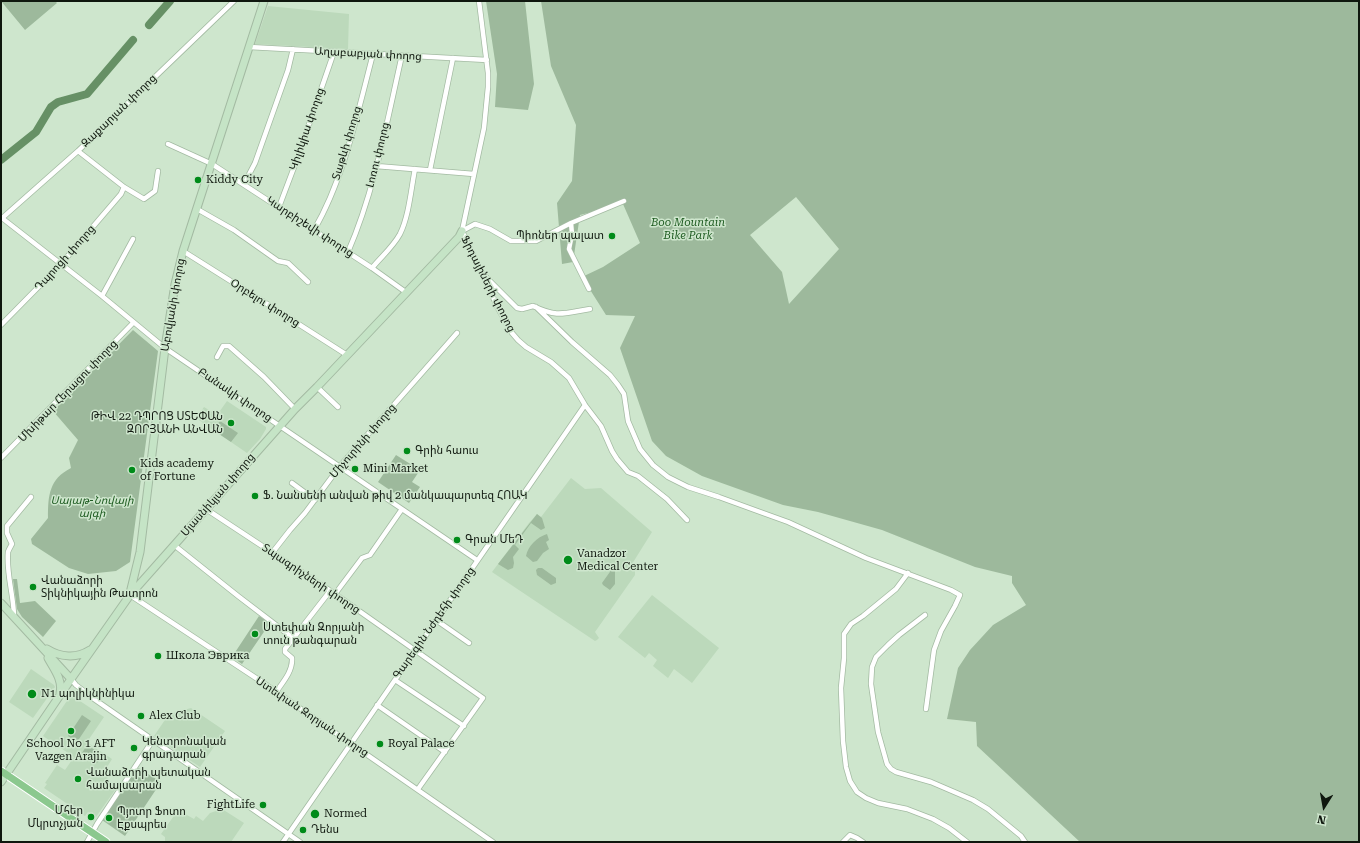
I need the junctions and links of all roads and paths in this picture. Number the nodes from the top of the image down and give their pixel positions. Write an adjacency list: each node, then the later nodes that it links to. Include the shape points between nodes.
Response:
1 (234, 1): 12 (street, Զաքարյան փողոց)
2 (264, 1): 4 (street, Աբովյանի փողոց)
3 (479, 1): 10 (street, Ֆիդայիների փողոց)
4 (249, 47): 5 (street, Աղաբաբյան փողոց); 13 (street, Աբովյանի փողոց)
5 (292, 49): 6 (street, Աղաբաբյան փողոց); 19 (street, via 278,99 255,163)
6 (334, 52): 7 (street, Աղաբաբյան փողոց); 22 (street, Կիլիկիա փողոց)
7 (372, 54): 8 (street, Աղաբաբյան փողոց); 26 (street, Տաթևի փողոց, via 338,175 324,213)
8 (402, 56): 9 (street, Աղաբաբյան փողոց); 14 (street, Լոռու փողոց)
9 (453, 58): 10 (street, Աղաբաբյան փողոց); 16 (street)
10 (487, 60): 18 (street, Ֆիդայիների փողոց, via 486,112)
11 (168, 144): 13 (street, Կարբիշեվի փողոց)
12 (78, 151): 20 (street); 24 (street, Զաքարյան փողոց)
13 (212, 164): 19 (street, Կարբիշեվի փողոց); 23 (street, Աբովյանի փողոց)
14 (376, 166): 15 (street); 30 (street, Լոռու փողոց, via 362,218)
15 (415, 169): 16 (street); 32 (street, via 400,233)
16 (430, 170): 18 (street)
17 (158, 171): 20 (street, via 155,191 144,199)
18 (474, 174): 27 (street, Ֆիդայիների փողոց)
19 (244, 184): 22 (street, Կարբիշեվի փողոց)
20 (124, 187): 31 (street, Դպրոցի փողոց, via 121,194)
21 (624, 201): 25 (street)
22 (279, 206): 26 (street, Կարբիշեվի փողոց)
23 (197, 209): 29 (street, Աբովյանի փողոց); 34 (street, via 234,230 278,261 288,263)
24 (2, 218): 31 (street, Բանակի փողոց)
25 (571, 223): 27 (street, via 536,241 511,240 475,224); 35 (street, via 569,249)
26 (314, 230): 30 (street, Կարբիշեվի փողոց)
27 (462, 232): 33 (street, Ֆիդայիների փողոց); 36 (street, Մյասնիկյան փողոց)
28 (133, 239): 37 (street)
29 (183, 251): 43 (street, Աբովյանի փողոց); 44 (street, Օրբելու փողոց)
30 (348, 252): 32 (street, Կարբիշեվի փողոց)
31 (61, 264): 37 (street, Բանակի փողոց); 41 (street, Դպրոցի փողոց)
32 (372, 268): 36 (street, Կարբիշեվի փողոց)
33 (480, 271): 38 (street, via 517,308); 47 (street, Ֆիդայիների փողոց, via 505,321 518,340 562,371)
34 (308, 282)
35 (589, 289)
36 (407, 293): 44 (street, Մյասնիկյան փողոց)
37 (102, 296): 40 (street, Բանակի փողոց)
38 (536, 307): 39 (street, via 559,315); 62 (street, via 618,385 624,394 628,421 640,449 653,465 668,476 688,488 775,517 866,558)
39 (590, 309)
40 (133, 322): 43 (street, Բանակի փողոց); 51 (street, Մխիթար Հերացու փողոց)
41 (1, 325)
42 (457, 333): 52 (street, Միչուրինի փողոց)
43 (165, 348): 50 (street, Բանակի փողոց); 65 (street, Աբովյանի փողոց, via 140,552)
44 (347, 355): 46 (street, Մյասնիկյան փողոց)
45 (216, 357): 49 (street, via 223,346 229,346)
46 (317, 387): 48 (street); 49 (street, Մյասնիկյան փողոց)
47 (585, 405): 58 (street, Ֆիդայիների փողոց, via 601,426 616,460 628,472 638,476 667,499); 61 (street, Գարեգին Նժդեհի փողոց)
48 (338, 407)
49 (295, 409): 50 (street, Մյասնիկյան փողոց)
50 (280, 425): 52 (street, Բանակի փողոց); 56 (street, Մյասնիկյան փողոց)
51 (1, 458)
52 (340, 466): 55 (street, Միչուրինի փողոց); 57 (street, Բանակի փողոց)
53 (292, 483): 55 (street)
54 (31, 497): 68 (street, via 7,526 7,534 12,544 8,551)
55 (315, 500): 60 (street, Միչուրինի փողոց)
56 (206, 509): 59 (street, Մյասնիկյան փողոց); 60 (street, Տպագրիչների փողոց)
57 (402, 509): 61 (street, Բանակի փողոց); 64 (street, via 370,554 362,558)
58 (687, 520)
59 (174, 545): 65 (street, Մյասնիկյան փողոց); 70 (street)
60 (272, 552): 63 (street, Տպագրիչների փողոց)
61 (477, 560): 69 (street, Գարեգին Նժդեհի փողոց)
62 (908, 573): 80 (street, via 960,595 934,650); 97 (street, via 896,589 851,624 844,634 841,688 846,767 857,792 866,798 908,809 933,819 950,828)
63 (330, 591): 64 (street, Տպագրիչների փողոց); 70 (street)
64 (335, 594): 74 (street, Տպագրիչների փողոց)
65 (130, 595): 73 (street, Մյասնիկյան փողոց); 77 (street, Ստեփան Զորյան փողոց)
66 (1, 603): 68 (street)
67 (925, 615): 98 (street, via 888,645 876,657 872,667 871,684 886,764 896,772 931,782 973,800 988,809)
68 (14, 617): 72 (street)
69 (436, 620): 71 (street); 74 (street, Գարեգին Նժդեհի փողոց)
70 (293, 638): 77 (street, via 284,650 292,658 292,666)
71 (469, 643)
72 (41, 646): 73 (street, via 52,653 69,656 85,653); 75 (street); 78 (street, via 59,678)
73 (93, 647): 75 (street, Մյասնիկյան փողոց)
74 (415, 650): 76 (street, Գարեգին Նժդեհի փողոց); 81 (street, Տպագրիչների փողոց, via 483,698)
75 (71, 679): 78 (street, Մյասնիկյան փողոց); 82 (street, via 94,699)
76 (395, 680): 79 (street, Գարեգին Նժդեհի փողոց); 81 (street)
77 (276, 692): 83 (street, Ստեփան Զորյան փողոց)
78 (59, 697): 85 (street, Մյասնիկյան փողոց)
79 (377, 705): 83 (street, Գարեգին Նժդեհի փողոց); 84 (street)
80 (926, 710)
81 (464, 726): 84 (street)
82 (152, 740): 88 (street); 89 (street)
83 (351, 744): 87 (street, Ստեփան Զորյան փողոց); 89 (street, Գարեգին Նժդեհի փողոց)
84 (445, 752): 87 (street)
85 (4, 772): 86 (street, Մյասնիկյան փողոց); 88 (main road)
86 (1, 782)
87 (418, 789): 94 (street, Ստեփան Զորյան փողոց)
88 (92, 833): 90 (street); 91 (main road)
89 (288, 834): 92 (street, Գարեգին Նժդեհի փողոց); 93 (street)
90 (87, 842)
91 (106, 842)
92 (283, 842)
93 (300, 842)
94 (493, 842)
95 (843, 842): 96 (street, via 850,835)
96 (863, 842)
97 (967, 842)
98 (1026, 842)

